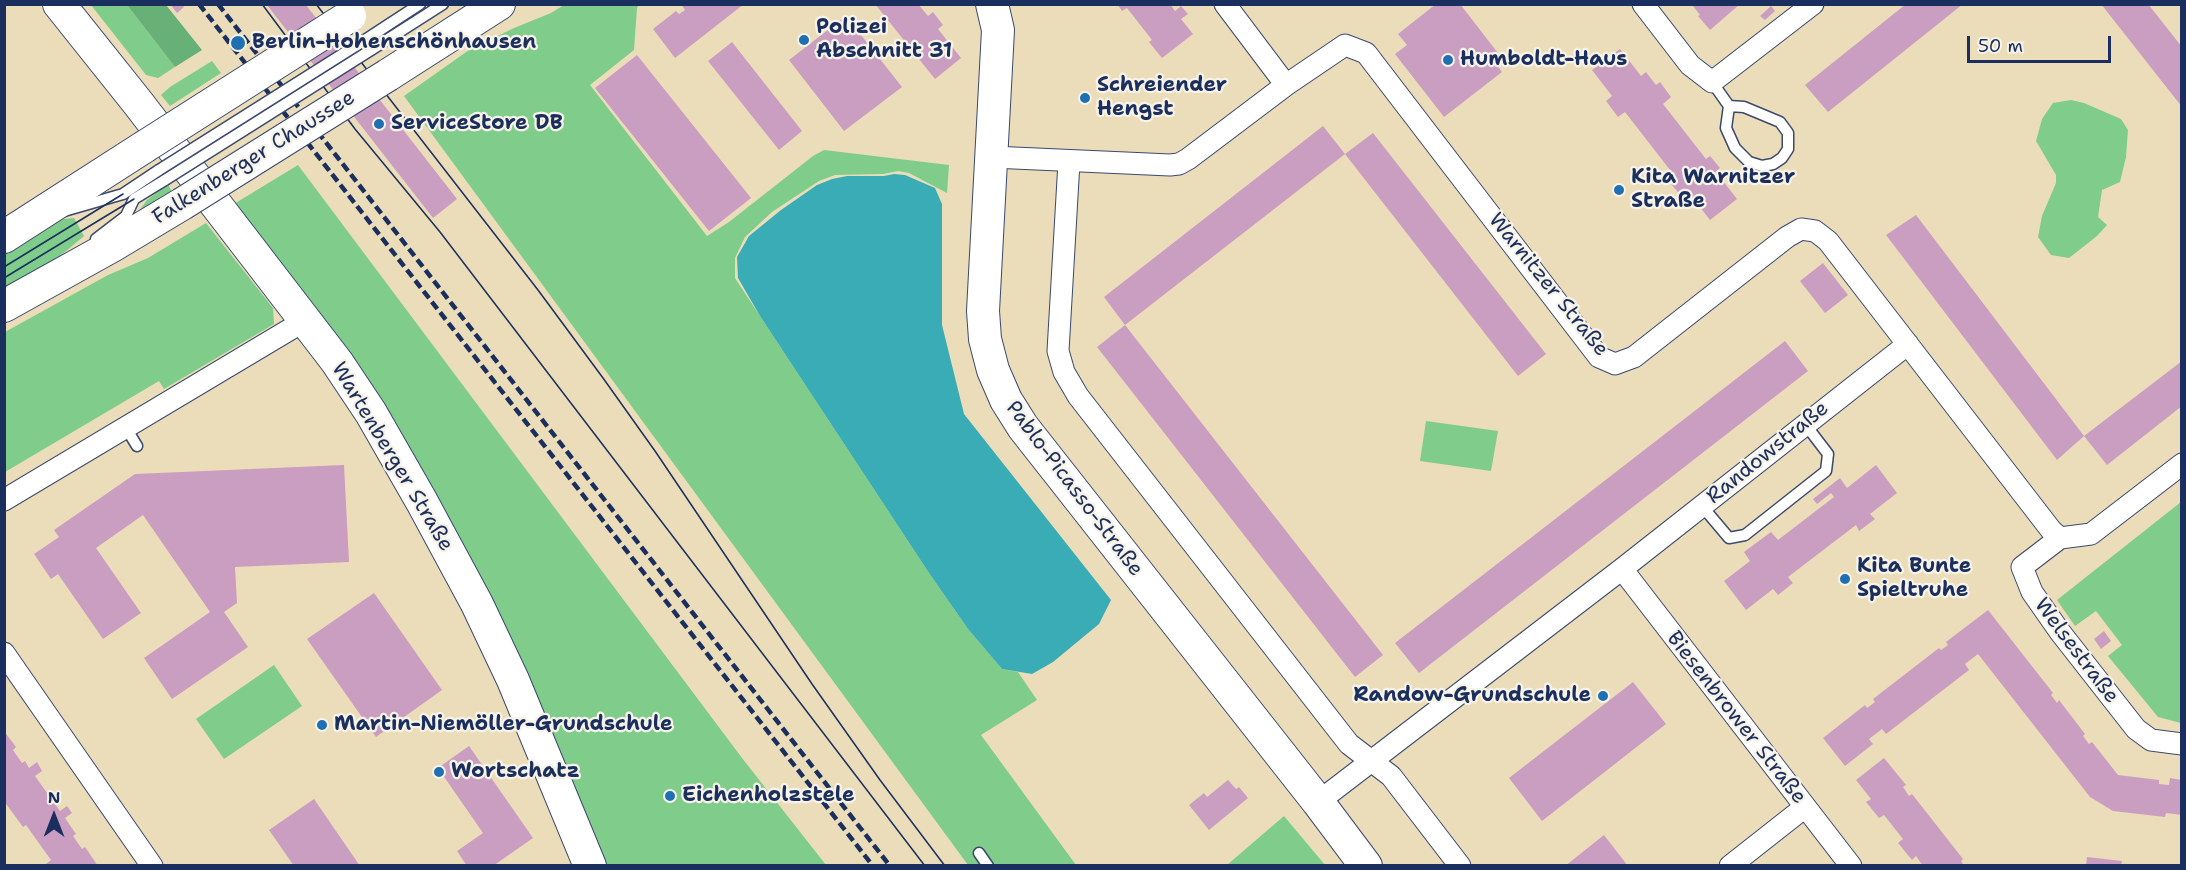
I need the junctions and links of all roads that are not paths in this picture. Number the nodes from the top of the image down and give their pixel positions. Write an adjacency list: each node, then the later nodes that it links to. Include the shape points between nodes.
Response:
1 (59, 4): 18 (main road, Wartenberger Straße)
2 (420, 4): 9 (lane)
3 (443, 4): 9 (lane)
4 (500, 4): 9 (main road, Falkenberger Chaussee)
5 (992, 4): 13 (main road, Pablo-Picasso-Straße, via 998,30)
6 (1225, 4): 11 (street)
7 (1643, 4): 10 (street, via 1690,65)
8 (1813, 4): 10 (street)
9 (368, 37): 15 (main road, Falkenberger Chaussee, bridge); 15 (main road, Falkenberger Chaussee, bridge)
10 (1712, 82): 12 (lane)
11 (1286, 85): 14 (street, Warnitzer Straße, via 1179,164); 19 (street, Warnitzer Straße, via 1345,45 1366,53 1599,357 1615,364 1634,357 1801,229 1815,231 1828,241)
12 (1729, 106): 12 (lane, via 1726,128 1735,148 1749,162 1762,166 1782,158 1788,149 1788,133 1780,123 1744,107)
13 (992, 158): 14 (street, Warnitzer Straße); 29 (main road, Pablo-Picasso-Straße, via 983,311 990,360 1006,400 1023,427)
14 (1069, 162): 28 (street, via 1058,351 1064,372 1078,396 1349,744)
15 (163, 175): 16 (main road, Falkenberger Chaussee, via 43,213); 17 (main road, Falkenberger Chaussee, via 35,289)
16 (4, 237)
17 (4, 306)
18 (304, 321): 22 (street, via 132,437); 33 (main road, Wartenberger Straße, via 371,413 477,604)
19 (1908, 344): 20 (street, Randowstraße); 24 (street)
20 (1804, 424): 23 (street, Randowstraße); 23 (lane, via 1828,453 1826,471 1745,535 1729,538)
21 (2181, 464): 24 (street, via 2091,534)
22 (4, 500)
23 (1702, 506): 25 (street, Randowstraße)
24 (2060, 538): 27 (street, Welsestraße, via 2022,567 2032,592 2136,729 2151,740)
25 (1622, 569): 28 (street, Randowstraße); 30 (street, Biesenbrower Straße)
26 (4, 652): 32 (street)
27 (2181, 744)
28 (1372, 760): 29 (street, Randowstraße); 36 (street, via 1391,777)
29 (1318, 802): 35 (main road, Pablo-Picasso-Straße)
30 (1806, 807): 37 (street); 38 (street, Biesenbrower Straße)
31 (979, 853): 34 (lane)
32 (152, 866)
33 (590, 866)
34 (988, 866)
35 (1366, 866)
36 (1460, 866)
37 (1730, 866)
38 (1851, 866)

